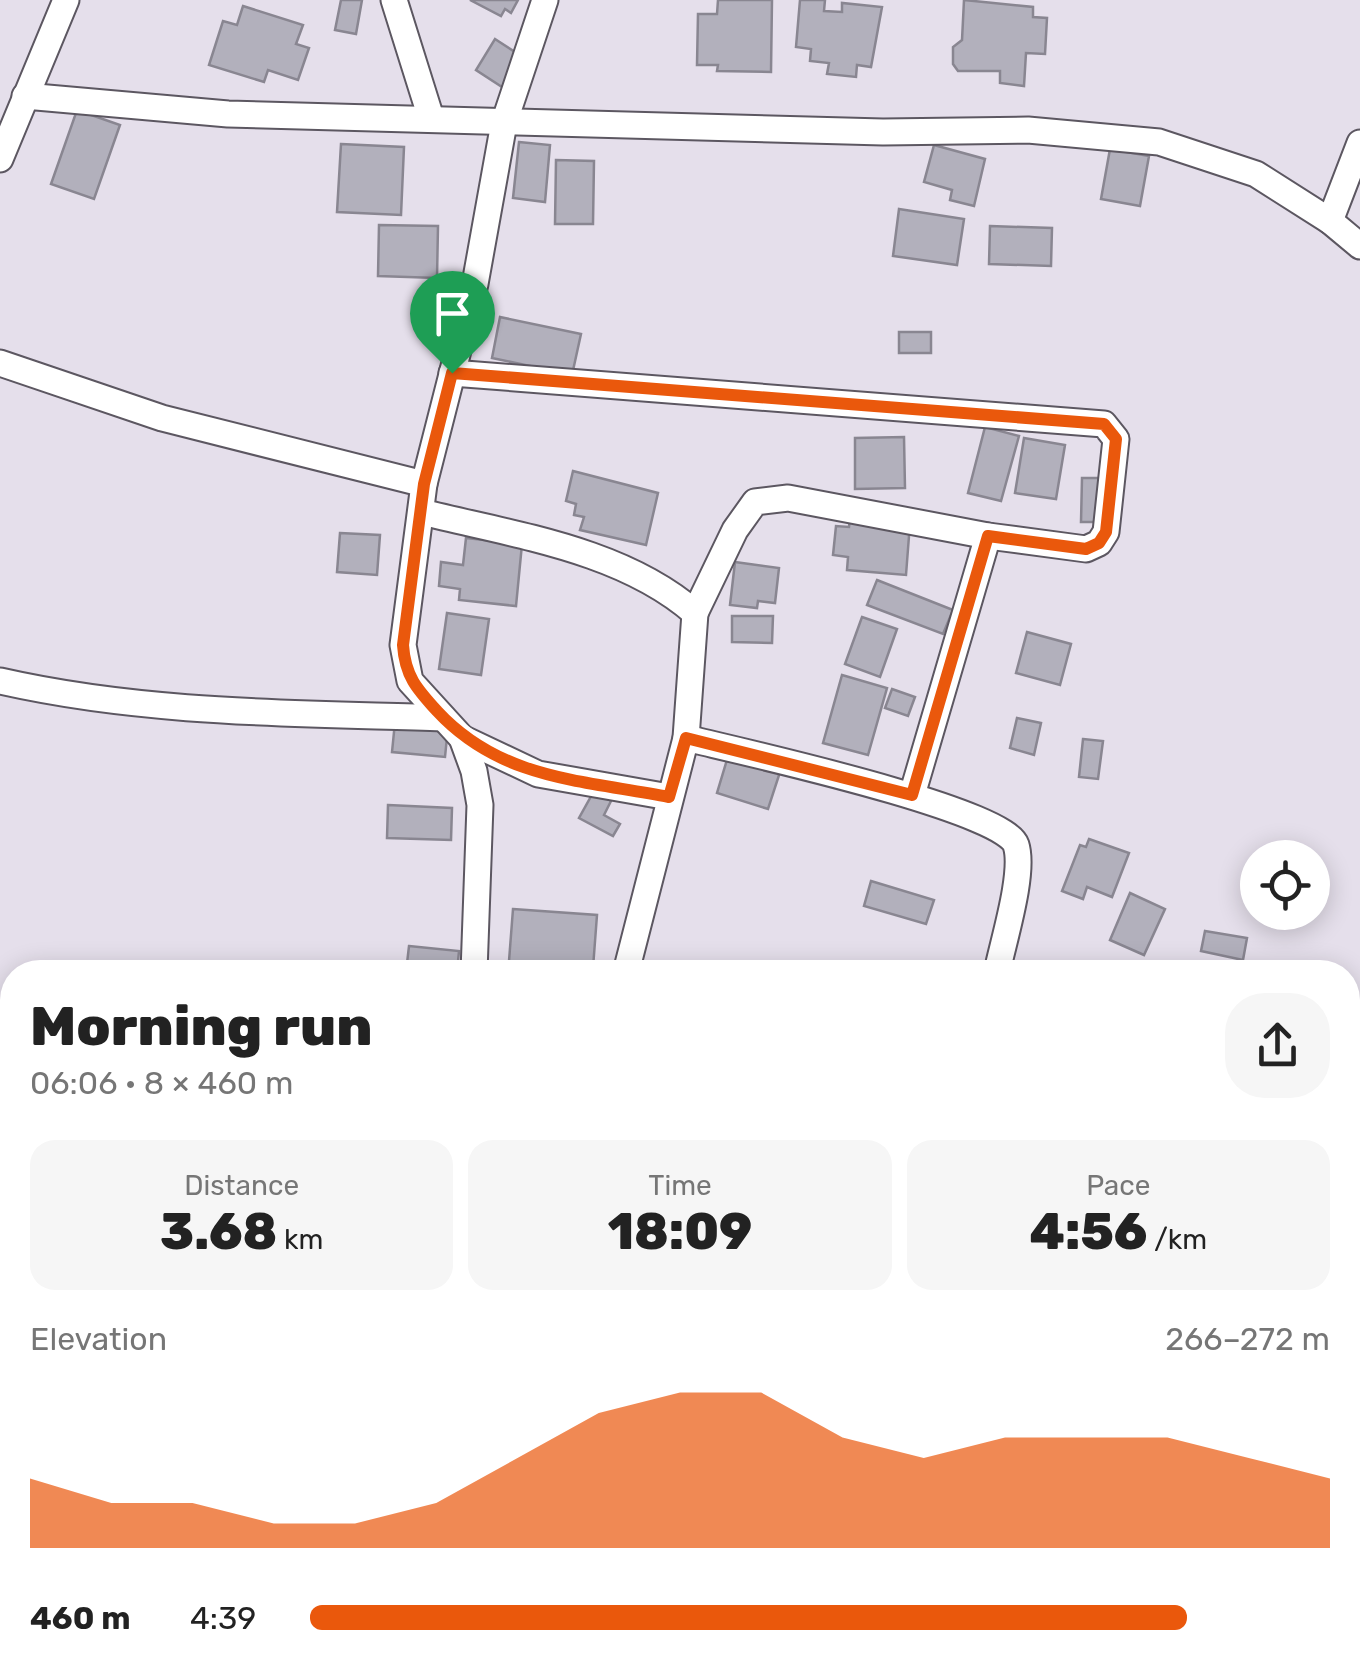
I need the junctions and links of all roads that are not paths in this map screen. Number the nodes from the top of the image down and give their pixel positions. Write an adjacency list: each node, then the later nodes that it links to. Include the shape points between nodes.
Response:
1 (66, 0): 4 (street)
2 (394, 0): 5 (street)
3 (544, 0): 6 (street)
4 (25, 96): 5 (street, via 228,114); 8 (street)
5 (431, 118): 6 (street)
6 (504, 123): 9 (street, via 1028,130 1159,142 1256,174); 12 (street)
7 (1360, 143): 9 (street)
8 (0, 158)
9 (1330, 221): 10 (street)
10 (1360, 246)
11 (0, 362): 13 (street, via 162,418)
12 (452, 373): 13 (street); 15 (street, via 1104,424 1113,431 1106,532 1099,543 1086,549)
13 (424, 484): 14 (street)
14 (422, 512): 16 (street, via 621,567); 18 (street, via 404,666)
15 (988, 536): 16 (street, via 788,498 756,502); 21 (street)
16 (695, 613): 20 (street)
17 (0, 682): 18 (street, via 82,700)
18 (443, 718): 19 (street)
19 (462, 738): 22 (street, via 538,774); 23 (street, via 480,805)
20 (686, 738): 21 (street); 22 (street)
21 (912, 795): 25 (street, via 1001,828 1016,842 1018,864)
22 (669, 797): 24 (street)
23 (474, 960)
24 (629, 960)
25 (999, 960)

